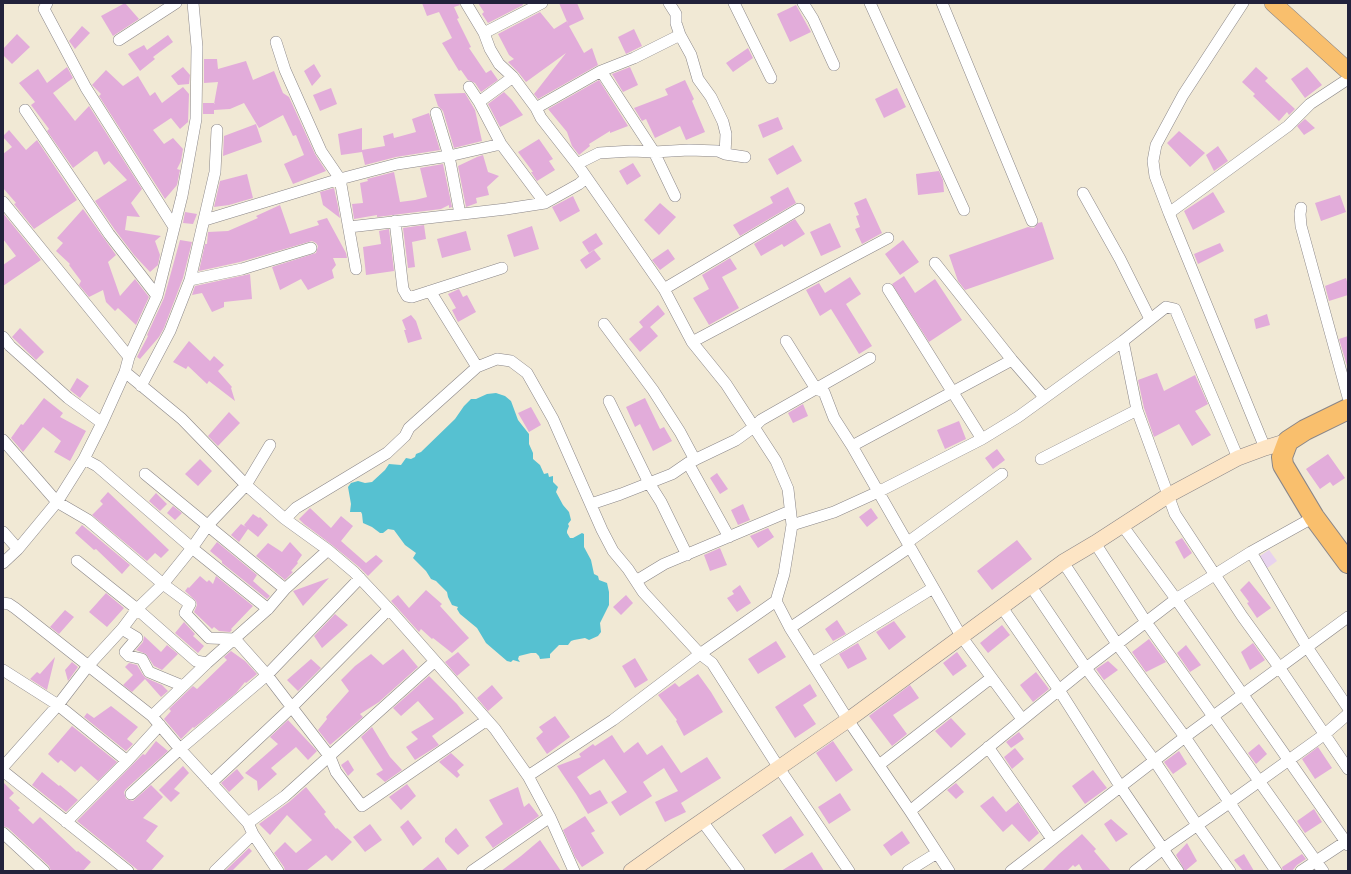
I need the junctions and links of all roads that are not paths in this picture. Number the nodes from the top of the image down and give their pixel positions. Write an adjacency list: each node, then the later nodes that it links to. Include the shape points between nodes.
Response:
1 (47, 3): 49 (street, via 44,9 86,88)
2 (176, 3): 15 (street)
3 (193, 3): 49 (street, via 197,47 196,119)
4 (466, 3): 13 (street)
5 (542, 3): 13 (street)
6 (669, 3): 14 (street, via 676,14)
7 (734, 3): 21 (street)
8 (803, 3): 17 (street)
9 (870, 3): 43 (street)
10 (942, 3): 48 (street)
11 (1242, 3): 44 (street, via 1183,95 1156,145 1153,161 1155,176)
12 (1273, 3): 19 (main road)
13 (484, 33): 20 (street, via 499,64)
14 (680, 36): 18 (street); 31 (street, via 691,55 698,79 712,97 724,122)
15 (119, 40)
16 (276, 42): 36 (street, via 285,70 321,151)
17 (834, 65)
18 (601, 71): 25 (street); 30 (street)
19 (1348, 71)
20 (513, 77): 24 (street); 25 (street)
21 (771, 78)
22 (1348, 79): 44 (street, via 1310,104 1288,126)
23 (469, 87): 24 (street)
24 (479, 102): 29 (street)
25 (536, 108): 34 (street)
26 (25, 110): 60 (street, via 109,234)
27 (436, 113): 32 (street)
28 (217, 130): 46 (street, via 215,172)
29 (501, 144): 32 (street); 40 (street)
30 (654, 152): 31 (street, via 689,150 718,151); 34 (street, via 599,153); 38 (street)
31 (725, 154): 33 (street)
32 (449, 156): 36 (street, via 397,164); 45 (street)
33 (745, 157)
34 (577, 164): 35 (street)
35 (586, 178): 40 (street); 57 (street)
36 (340, 179): 46 (street); 50 (street)
37 (1083, 193): 61 (street)
38 (675, 196)
39 (3, 202): 67 (street)
40 (545, 203): 45 (street)
41 (1301, 208): 76 (street, via 1301,226)
42 (800, 209): 57 (street)
43 (964, 210)
44 (1169, 213): 87 (street)
45 (460, 214): 47 (street)
46 (205, 220): 56 (street)
47 (395, 221): 50 (street); 59 (street, via 403,289 407,296 412,297)
48 (1032, 221)
49 (174, 227): 60 (street)
50 (349, 227): 55 (street)
51 (888, 238): 66 (street)
52 (311, 248): 56 (street, via 242,269)
53 (935, 264): 69 (street)
54 (502, 268): 59 (street)
55 (356, 269)
56 (190, 280): 72 (street, via 170,331)
57 (664, 289): 66 (street)
58 (888, 289): 74 (street)
59 (430, 291): 70 (street)
60 (157, 296): 67 (street)
61 (1150, 319): 65 (street); 87 (street, via 1166,307 1175,309)
62 (604, 324): 90 (street, via 653,390 680,432)
63 (3, 337): 80 (street, via 68,398)
64 (786, 341): 73 (street)
65 (1123, 341): 75 (street); 79 (street)
66 (692, 342): 81 (street, via 726,384)
67 (130, 357): 71 (street)
68 (870, 358): 73 (street)
69 (1012, 360): 74 (street); 75 (street)
70 (477, 367): 98 (street, via 497,359 511,361 527,373 553,419); 101 (street, via 409,428 405,436 387,453 296,508)
71 (125, 372): 72 (street); 80 (street)
72 (141, 386): 94 (street, via 182,419)
73 (816, 389): 81 (street, via 761,420); 86 (street, via 824,392 834,418)
74 (952, 391): 82 (street); 86 (street)
75 (1044, 397): 82 (street)
76 (1348, 397)
77 (609, 401): 93 (street)
78 (1348, 409): 84 (highway)
79 (1137, 410): 89 (street); 96 (street)
80 (102, 423): 88 (street)
81 (754, 427): 90 (street, via 736,440); 99 (street, via 776,461 788,489)
82 (982, 439): 95 (street)
83 (3, 440): 97 (street)
84 (1288, 441): 87 (street); 100 (highway, via 1282,457 1283,465)
85 (270, 445): 94 (street)
86 (852, 446): 95 (street)
87 (1251, 453): 96 (street)
88 (84, 459): 97 (street); 109 (street, via 97,466)
89 (1041, 459)
90 (692, 462): 93 (street); 106 (street)
91 (145, 474): 102 (street)
92 (1002, 474): 108 (street)
93 (650, 483): 98 (street); 113 (street)
94 (246, 485): 101 (street); 102 (street)
95 (878, 492): 103 (street, via 834,512); 108 (street)
96 (1169, 495): 104 (street); 118 (street, via 1176,514)
97 (57, 502): 110 (street); 121 (street, via 88,520)
98 (591, 504): 120 (street, via 613,551)
99 (790, 511): 103 (street); 106 (street)
100 (1314, 517): 112 (street); 117 (highway)
101 (284, 519): 111 (street)
102 (208, 525): 109 (street); 123 (street)
103 (792, 525): 126 (street, via 784,574)
104 (1122, 525): 107 (street); 125 (street)
105 (3, 532): 110 (street)
106 (729, 537): 113 (street)
107 (1095, 543): 115 (street); 133 (street)
108 (909, 545): 124 (street); 134 (street)
109 (192, 548): 121 (street); 130 (street)
110 (18, 549): 116 (street)
111 (328, 550): 119 (street); 123 (street)
112 (1251, 552): 118 (street); 139 (street)
113 (686, 555): 120 (street, via 664,564)
114 (77, 561): 129 (street)
115 (1063, 562): 122 (street); 138 (street)
116 (3, 563)
117 (1348, 563)
118 (1214, 575): 125 (street); 145 (street)
119 (360, 578): 131 (street); 148 (street)
120 (636, 581): 140 (street)
121 (163, 584): 129 (street); 137 (street, via 190,604 185,613 209,638)
122 (1030, 585): 128 (street); 146 (street)
123 (285, 588): 130 (street)
124 (933, 588): 136 (street); 143 (street)
125 (1176, 599): 133 (street); 152 (street)
126 (776, 601): 134 (street); 140 (street)
127 (3, 603): 144 (street, via 15,608)
128 (1001, 606): 136 (street); 151 (street)
129 (137, 609): 135 (street); 142 (street, via 196,661)
130 (268, 609): 137 (street)
131 (389, 609): 141 (street); 154 (street)
132 (1348, 617): 139 (street)
133 (1146, 622): 138 (street); 158 (street)
134 (790, 628): 143 (street)
135 (122, 629): 144 (street); 150 (street, via 137,638 125,652 129,656 142,659 149,672)
136 (961, 636): 149 (street); 161 (street)
137 (235, 639): 142 (street); 148 (street)
138 (1117, 644): 146 (street); 164 (street)
139 (1307, 647): 145 (street); 155 (street)
140 (700, 654): 173 (street, via 712,663); 176 (street, via 613,720)
141 (435, 661): 160 (street); 167 (street)
142 (207, 663): 150 (street)
143 (812, 663): 161 (street)
144 (88, 666): 153 (street); 157 (street)
145 (1279, 667): 152 (street); 163 (street)
146 (1086, 668): 151 (street); 168 (street)
147 (3, 670): 153 (street)
148 (267, 675): 154 (street); 166 (street)
149 (991, 678): 159 (street); 171 (street)
150 (183, 686): 157 (street)
151 (1059, 690): 159 (street); 179 (street)
152 (1242, 694): 158 (street); 169 (street)
153 (58, 705): 170 (street); 172 (street)
154 (292, 707): 167 (street); 178 (street)
155 (1348, 708)
156 (1348, 714): 163 (street)
157 (152, 716): 162 (street)
158 (1213, 716): 164 (street); 177 (street)
159 (1022, 719): 165 (street)
160 (487, 720): 167 (street, via 362,806 336,772); 176 (street)
161 (848, 720): 171 (street); 173 (street)
162 (160, 725): 166 (street); 170 (street)
163 (1325, 734): 169 (street); 174 (street)
164 (1185, 737): 168 (street); 181 (street)
165 (988, 748): 182 (street); 190 (street)
166 (180, 749): 178 (street); 180 (street)
167 (330, 756): 186 (street, via 285,796)
168 (1154, 760): 179 (street); 187 (street)
169 (1288, 760): 177 (street); 191 (street)
170 (127, 761): 185 (street)
171 (879, 765): 182 (street)
172 (3, 767)
173 (779, 768): 184 (street); 203 (street)
174 (1348, 769)
175 (3, 771): 185 (street)
176 (528, 776): 183 (street)
177 (1259, 781): 181 (street); 194 (street)
178 (211, 783): 186 (street)
179 (1120, 786): 190 (street); 192 (street)
180 (131, 794)
181 (1229, 803): 187 (street); 210 (street)
182 (910, 811): 193 (street)
183 (550, 817): 199 (street); 200 (street)
184 (702, 821): 201 (street); 202 (street)
185 (66, 822): 196 (street)
186 (248, 823): 189 (street)
187 (1197, 825): 192 (street); 209 (street)
188 (3, 833): 195 (street)
189 (254, 834): 197 (street); 198 (street)
190 (1052, 839): 206 (street)
191 (1347, 842): 194 (street)
192 (1163, 849): 207 (street); 208 (street)
193 (938, 853): 204 (street); 205 (street)
194 (1316, 861): 211 (street); 212 (street)
195 (44, 871)
196 (128, 871)
197 (215, 871)
198 (278, 871)
199 (472, 871)
200 (574, 871)
201 (631, 871)
202 (739, 871)
203 (848, 871)
204 (908, 871)
205 (949, 871)
206 (1011, 871)
207 (1135, 871)
208 (1178, 871)
209 (1230, 871)
210 (1276, 871)
211 (1301, 871)
212 (1323, 871)

